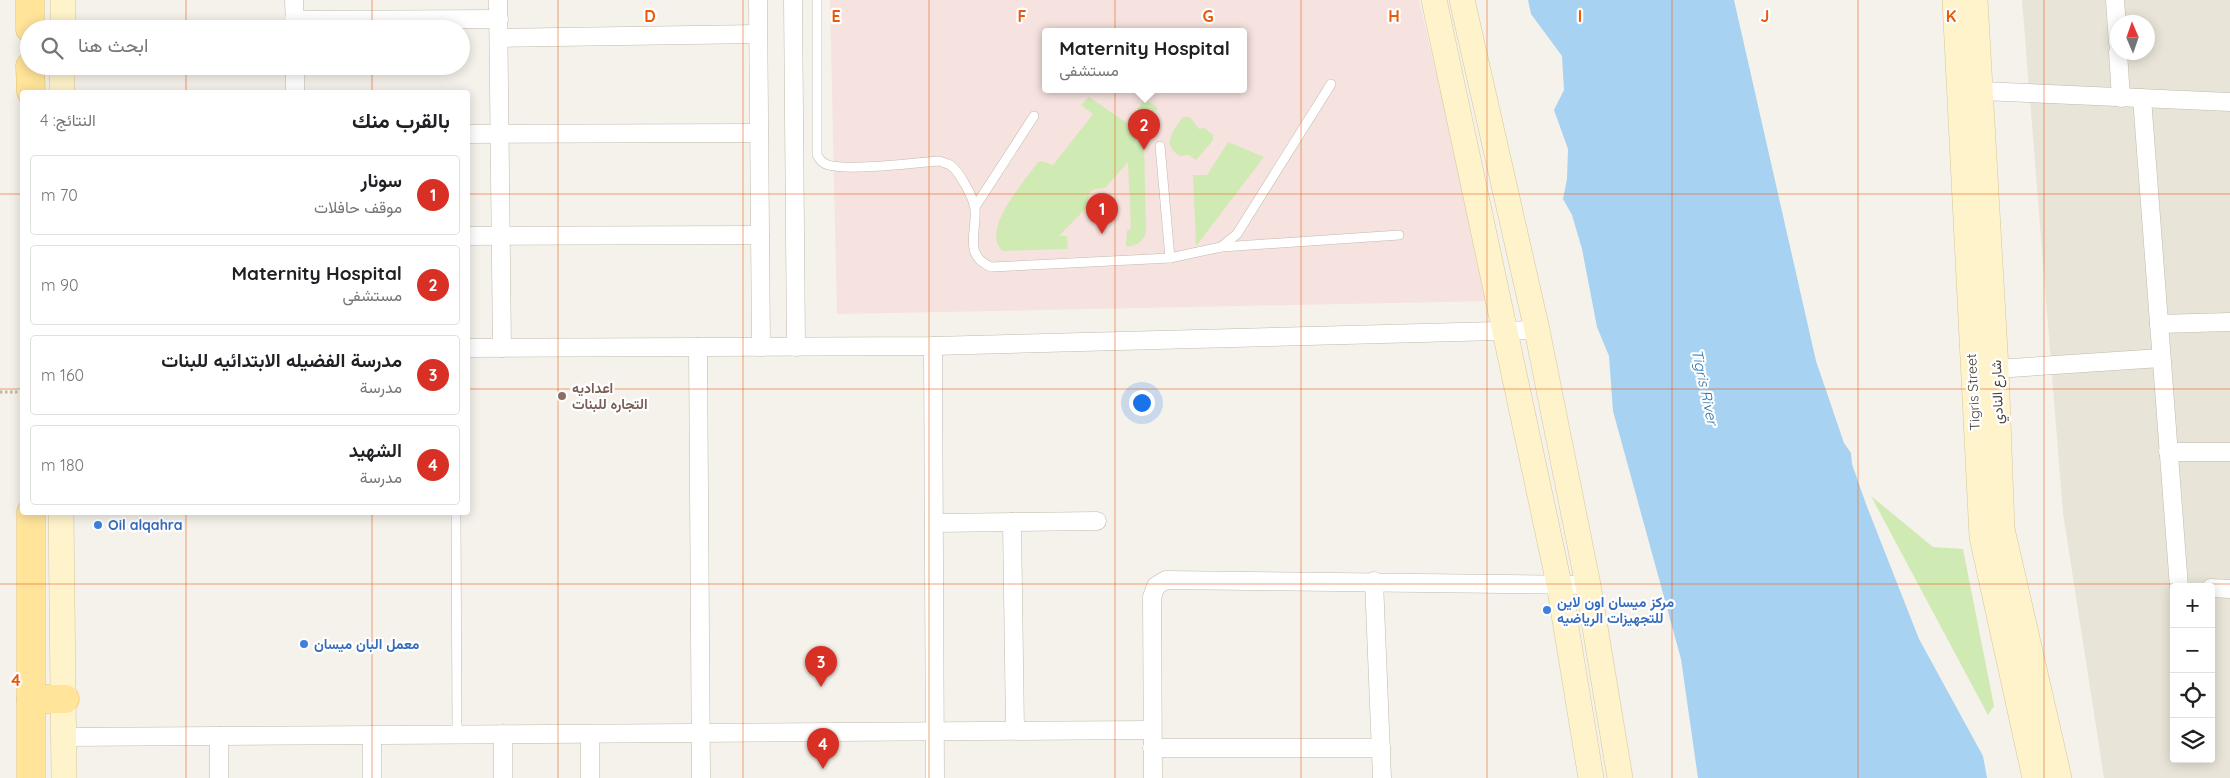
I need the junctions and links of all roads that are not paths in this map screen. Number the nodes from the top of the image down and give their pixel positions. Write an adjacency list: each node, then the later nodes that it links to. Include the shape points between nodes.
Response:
1 (30, 0): 15 (main road)
2 (63, 0): 16 (street)
3 (294, 0): 17 (street)
4 (498, 0): 14 (street)
5 (758, 0): 19 (street)
6 (793, 0): 52 (street)
7 (817, 0): 38 (lane, via 816,155 828,165 848,166 939,161 950,165 959,174)
8 (1434, 0): 48 (street)
9 (1462, 0): 47 (street)
10 (1955, 0): 97 (street, Tigris Street, via 1982,537)
11 (1975, 0): 29 (street, شارع النادي)
12 (2115, 0): 13 (street)
13 (2116, 15)
14 (498, 19): 18 (street); 20 (street)
15 (30, 20)
16 (63, 20)
17 (294, 20)
18 (457, 20)
19 (758, 34): 20 (street); 34 (street)
20 (499, 38): 36 (street)
21 (2118, 60): 30 (street)
22 (30, 75): 26 (main road)
23 (62, 75): 27 (street)
24 (295, 75): 28 (street)
25 (1331, 84): 43 (lane, via 1241,228)
26 (30, 90)
27 (62, 90)
28 (295, 90)
29 (1980, 91): 30 (street); 56 (street, شارع النادي)
30 (2120, 98): 31 (street)
31 (2142, 98): 32 (street); 46 (street)
32 (2230, 102)
33 (1034, 116): 38 (lane)
34 (759, 133): 36 (street); 39 (street)
35 (470, 134): 36 (street)
36 (500, 134): 42 (street)
37 (1160, 146): 44 (lane)
38 (975, 207): 44 (lane, via 973,250 981,262 991,267)
39 (760, 235): 42 (street); 51 (street)
40 (1399, 235): 43 (lane)
41 (470, 236): 42 (street)
42 (501, 236): 54 (street)
43 (1221, 247): 44 (lane)
44 (1170, 258)
45 (2230, 322): 46 (street)
46 (2159, 324): 55 (street)
47 (1538, 330): 48 (street); 68 (street)
48 (1506, 332): 49 (street); 67 (street)
49 (933, 346): 52 (street); 64 (street)
50 (698, 347): 51 (street); 54 (street); 76 (street)
51 (760, 347): 52 (street)
52 (796, 347)
53 (470, 348): 54 (street)
54 (502, 348)
55 (2161, 358): 56 (street); 57 (street)
56 (1996, 369): 98 (street, شارع النادي, via 2002,529)
57 (2168, 452): 58 (street); 66 (street)
58 (2230, 452)
59 (31, 515): 71 (main road)
60 (61, 515): 72 (street)
61 (456, 515): 77 (lane)
62 (1098, 521): 63 (street)
63 (1012, 522): 64 (street); 73 (street)
64 (934, 523): 75 (street)
65 (1374, 581): 67 (street); 74 (street, via 1180,579 1166,580 1156,586 1152,597); 84 (street)
66 (2179, 583)
67 (1559, 584): 68 (street); 95 (street)
68 (1588, 585): 96 (street)
69 (2215, 588): 70 (street)
70 (2230, 588)
71 (31, 699): 72 (main road); 85 (main road)
72 (65, 700): 82 (street)
73 (1015, 730): 74 (street); 75 (street)
74 (1152, 730): 83 (street)
75 (935, 732): 76 (street); 92 (street)
76 (700, 733): 79 (street); 91 (street)
77 (457, 734): 78 (street); 80 (street)
78 (503, 734): 79 (street); 89 (street)
79 (590, 734): 90 (street)
80 (372, 735): 81 (street); 88 (street)
81 (219, 736): 82 (street); 87 (street)
82 (64, 737): 86 (street)
83 (1152, 748): 84 (street); 93 (street)
84 (1381, 748): 94 (street)
85 (31, 778)
86 (64, 778)
87 (219, 778)
88 (372, 778)
89 (503, 778)
90 (590, 778)
91 (700, 778)
92 (935, 778)
93 (1153, 778)
94 (1382, 778)
95 (1591, 778)
96 (1620, 778)
97 (2035, 778)
98 (2059, 778)

